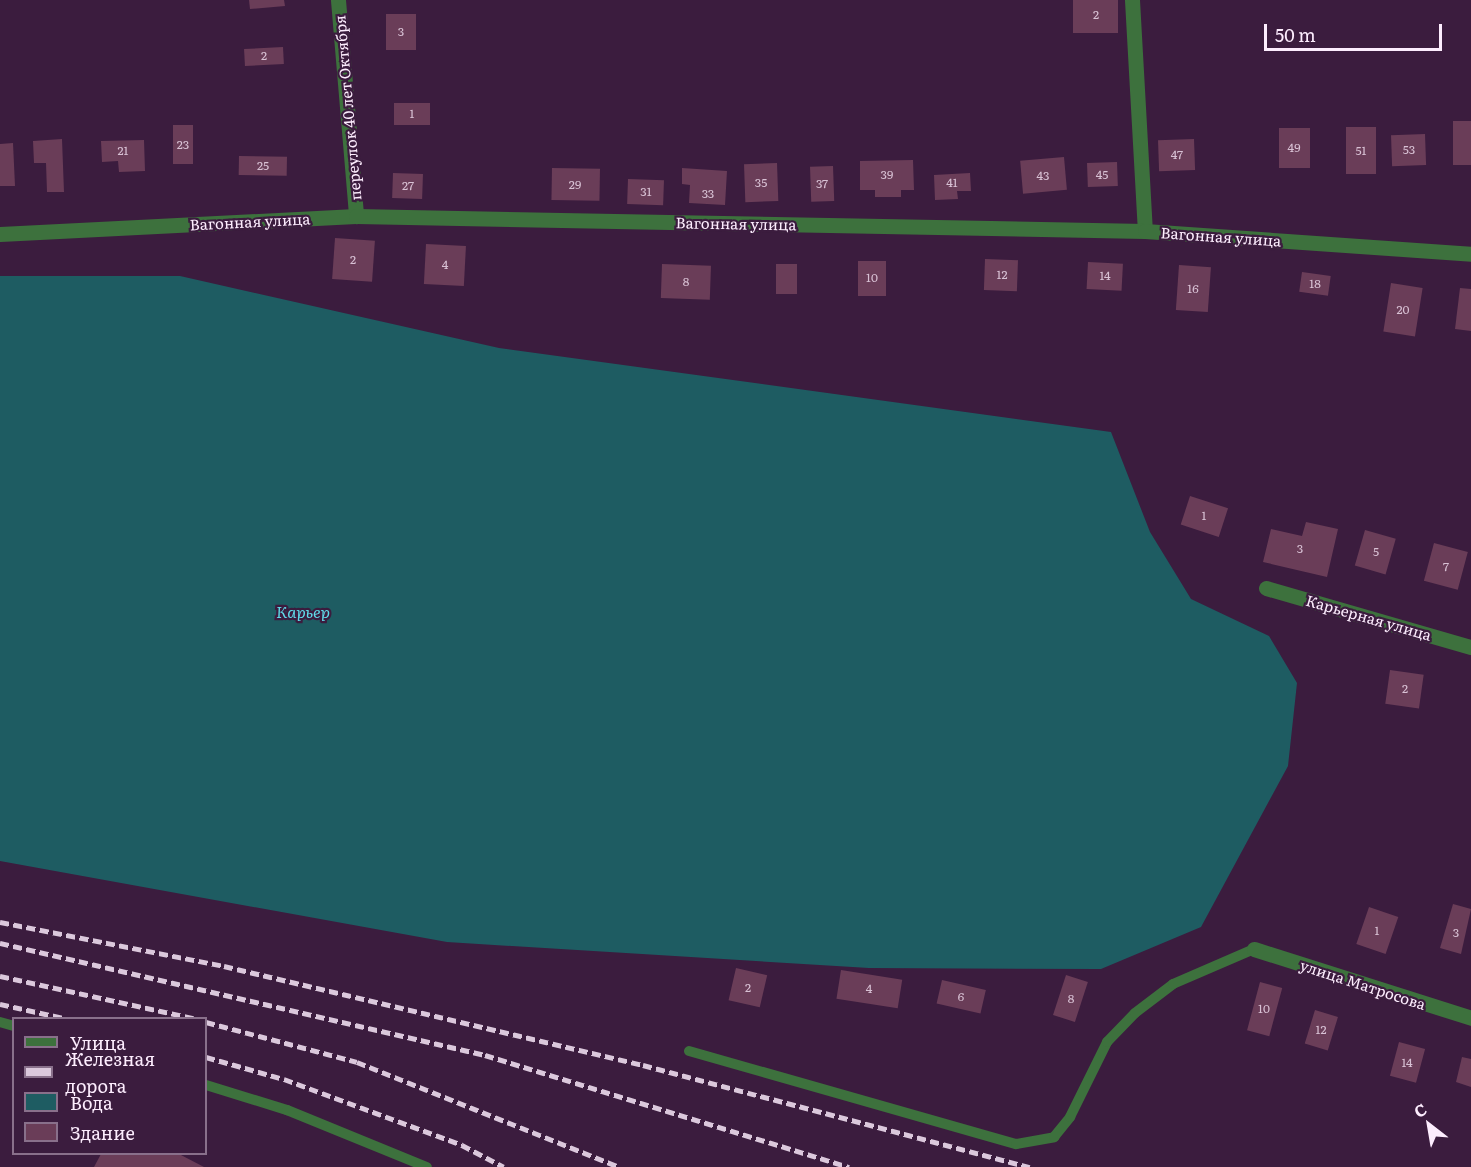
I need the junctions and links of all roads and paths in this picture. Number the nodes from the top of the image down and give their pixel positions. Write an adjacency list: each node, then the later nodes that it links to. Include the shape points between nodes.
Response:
1 (338, 0): 3 (street, переулок 40 лет Октября)
2 (1132, 0): 4 (street)
3 (357, 216): 4 (street, Вагонная улица); 5 (street, Вагонная улица)
4 (1145, 231): 6 (street, Вагонная улица)
5 (0, 234)
6 (1471, 254)
7 (1266, 588): 8 (street, Карьерная улица)
8 (1471, 647)
9 (1254, 949): 10 (street, улица Матросова); 11 (lane, via 1173,984 1135,1012 1107,1042 1070,1117 1054,1137 1016,1144)
10 (1471, 1018)
11 (689, 1051)
12 (207, 1085): 13 (lane, via 287,1110)
13 (427, 1167)

